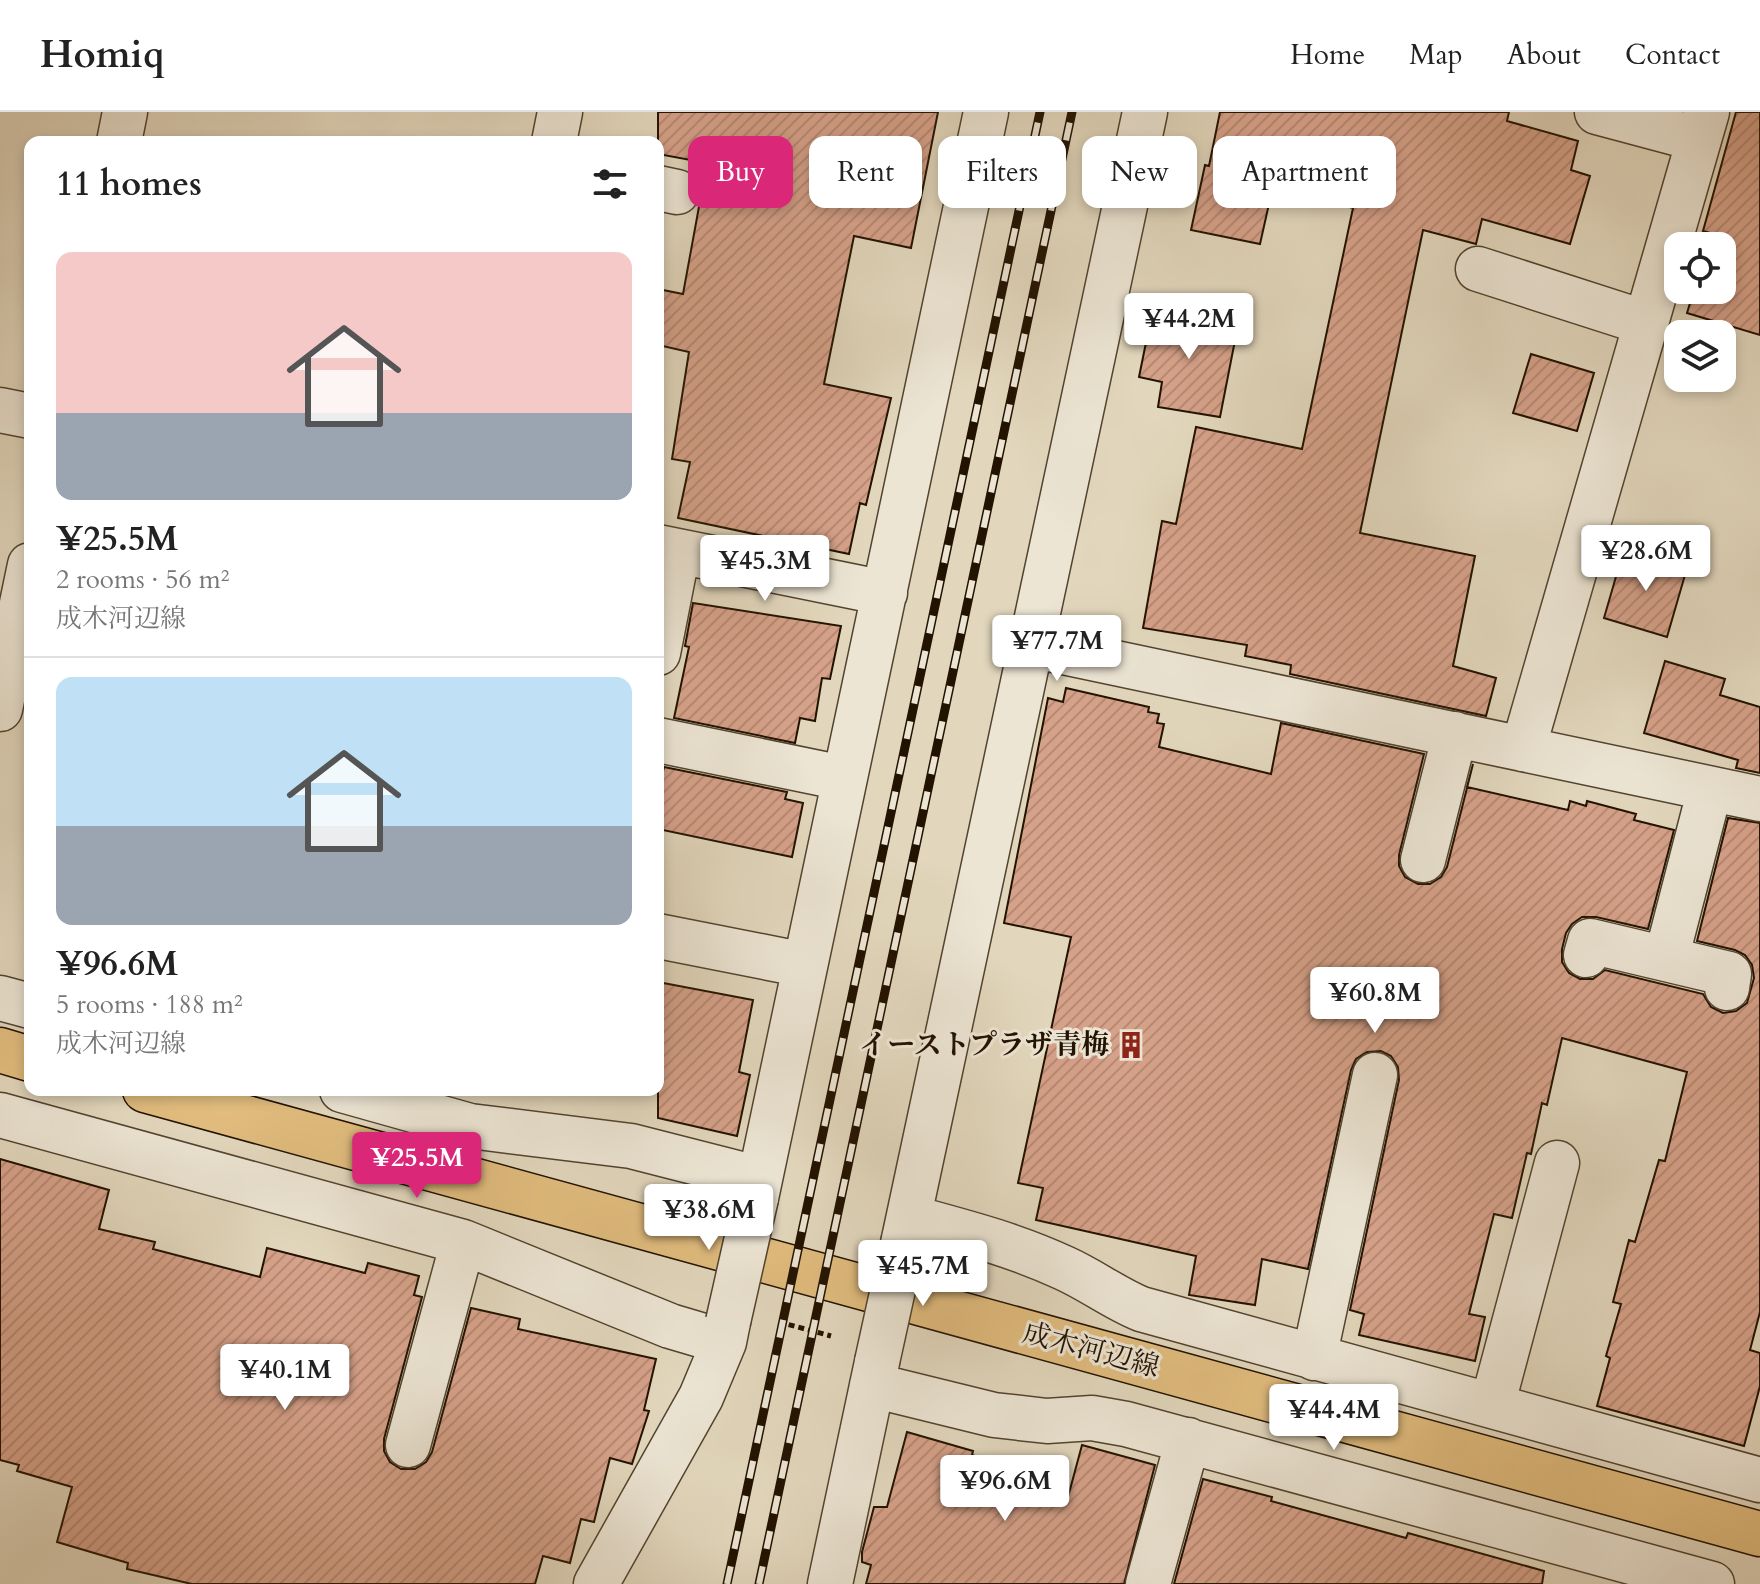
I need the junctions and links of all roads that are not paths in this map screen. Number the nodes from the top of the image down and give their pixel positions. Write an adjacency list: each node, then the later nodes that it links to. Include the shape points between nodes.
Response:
1 (125, 112): 7 (street)
2 (560, 112): 8 (street)
3 (986, 112): 15 (street)
4 (1145, 112): 17 (street)
5 (1597, 112): 6 (street)
6 (1702, 126): 10 (street)
7 (120, 136)
8 (555, 136)
9 (1478, 269): 10 (street)
10 (1646, 323): 21 (street)
11 (0, 410): 12 (street)
12 (24, 415)
13 (668, 549): 14 (street); 15 (street)
14 (664, 591)
15 (885, 593): 22 (street)
16 (24, 594): 18 (street)
17 (1030, 645): 19 (street); 41 (street)
18 (0, 709)
19 (1455, 734): 21 (street); 25 (street)
20 (664, 741): 22 (street)
21 (1523, 749): 23 (street)
22 (843, 778): 29 (street)
23 (1710, 789): 24 (street); 28 (street)
24 (1760, 799)
25 (1423, 860)
26 (664, 937): 29 (street)
27 (1586, 955): 28 (street, via 1590,941)
28 (1666, 959): 30 (street, via 1729,974)
29 (805, 965): 40 (street)
30 (1727, 988)
31 (0, 998): 32 (street)
32 (24, 1004)
33 (0, 1050): 34 (main road)
34 (24, 1057)
35 (1375, 1075): 44 (street)
36 (167, 1096): 50 (main road, 成木河辺線)
37 (402, 1098): 40 (street, via 470,1126 631,1146)
38 (0, 1115): 42 (street)
39 (1557, 1163): 46 (street)
40 (758, 1188): 43 (street, bridge)
41 (906, 1228): 44 (street, via 1002,1242 1141,1309); 45 (street, bridge)
42 (463, 1242): 43 (street, via 670,1326); 48 (street)
43 (740, 1327): 51 (street)
44 (1314, 1358): 46 (street)
45 (874, 1373): 47 (street, via 994,1415 1047,1421 1092,1418); 52 (street)
46 (1492, 1406): 49 (street)
47 (1188, 1440): 53 (street); 54 (street)
48 (408, 1445)
49 (1760, 1480)
50 (1760, 1534)
51 (596, 1584)
52 (830, 1584)
53 (1148, 1584)
54 (1712, 1584)

